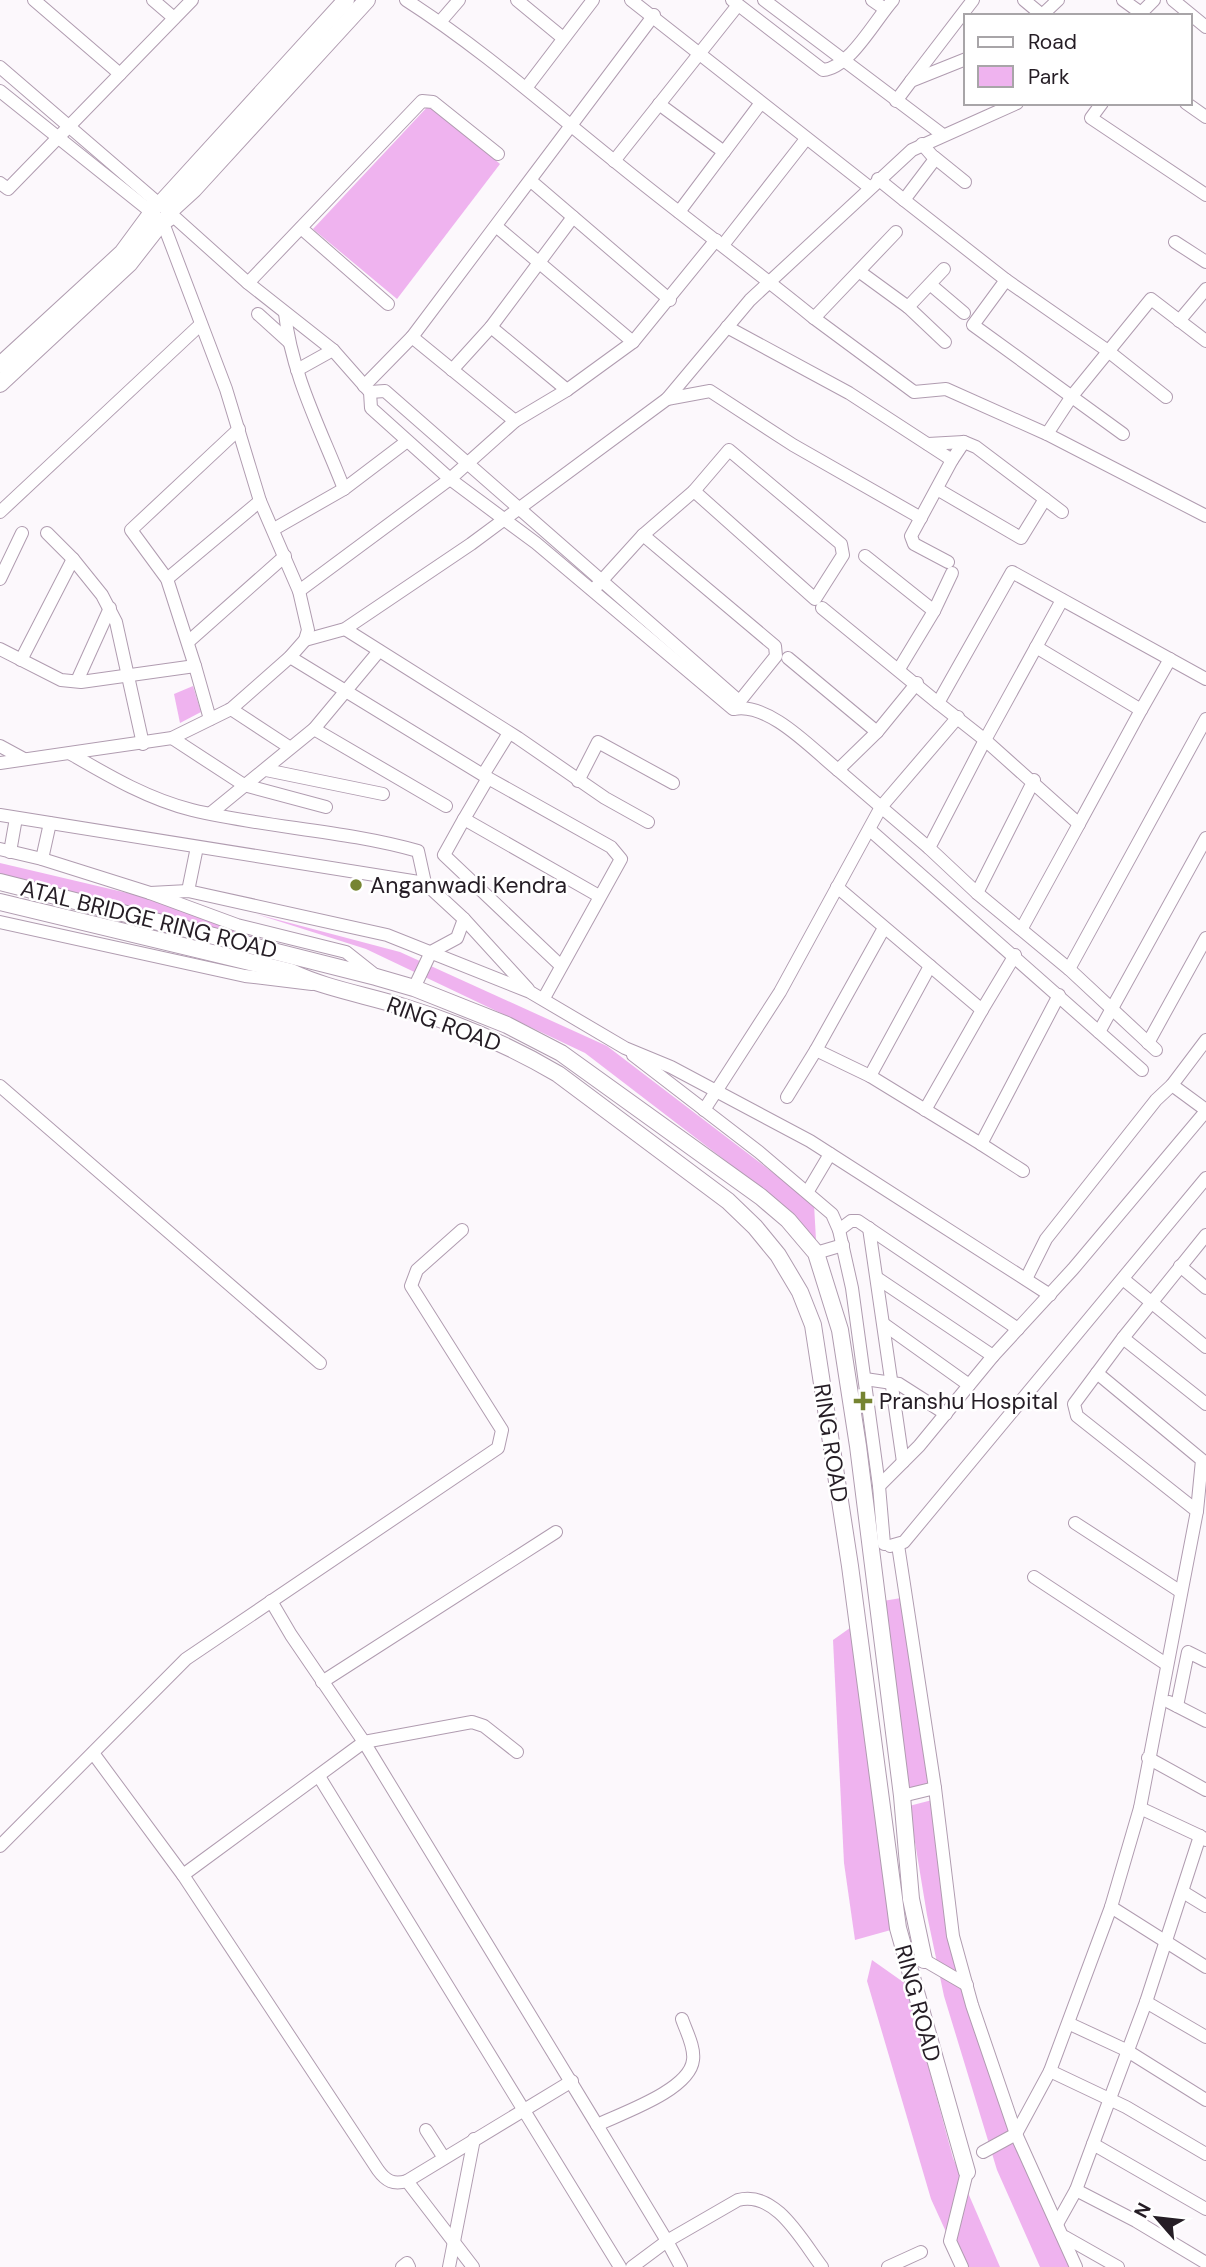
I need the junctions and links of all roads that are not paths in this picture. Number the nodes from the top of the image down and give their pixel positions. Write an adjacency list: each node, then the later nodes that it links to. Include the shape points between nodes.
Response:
1 (34, 0): 35 (street)
2 (153, 0): 27 (street)
3 (192, 0): 27 (street)
4 (346, 0): 63 (main road)
5 (367, 0): 63 (main road, via 194,189)
6 (406, 0): 28 (street)
7 (459, 0): 28 (street)
8 (517, 0): 30 (street)
9 (593, 0): 30 (street)
10 (631, 0): 25 (street)
11 (764, 0): 33 (street)
12 (873, 0): 20 (street)
13 (973, 0): 36 (street)
14 (1024, 0): 21 (street)
15 (1058, 0): 22 (street)
16 (1123, 0): 23 (street)
17 (1154, 0): 23 (street)
18 (1173, 0): 24 (street)
19 (735, 2): 31 (street); 33 (street, via 817,66 832,69)
20 (889, 5): 33 (street)
21 (1041, 14)
22 (1043, 14)
23 (1139, 14)
24 (1190, 14)
25 (654, 16): 31 (street); 46 (street)
26 (1192, 16): 29 (street)
27 (174, 18): 35 (street)
28 (440, 22): 37 (street)
29 (1206, 27)
30 (564, 38): 37 (street)
31 (699, 52): 40 (street); 41 (street)
32 (964, 60): 36 (street)
33 (844, 61): 39 (street)
34 (0, 67): 47 (street)
35 (120, 74): 47 (street)
36 (911, 80): 39 (street)
37 (526, 88): 46 (street)
38 (0, 91): 49 (street)
39 (896, 101): 48 (street)
40 (659, 104): 52 (street); 55 (street)
41 (760, 104): 50 (street); 52 (street)
42 (1012, 105): 48 (street)
43 (1101, 105): 60 (street, via 1091,118)
44 (1188, 105): 45 (street)
45 (1206, 117)
46 (574, 125): 55 (street); 56 (street)
47 (69, 127): 49 (street); 63 (street)
48 (943, 135): 51 (street)
49 (59, 139): 59 (street); 63 (street)
50 (806, 139): 58 (street); 68 (street)
51 (922, 144): 54 (street); 58 (street)
52 (724, 152): 62 (street)
53 (498, 154): 66 (street, via 433,102 422,101)
54 (934, 157): 57 (street); 61 (street)
55 (614, 161): 62 (street)
56 (531, 181): 64 (street); 65 (street)
57 (965, 182)
58 (874, 183): 61 (street); 75 (street)
59 (3, 190)
60 (1206, 195)
61 (904, 200): 74 (street)
62 (679, 212): 68 (street)
63 (161, 213): 76 (street); 87 (street); 97 (main road); 100 (main road, via 129,264)
64 (573, 217): 70 (street); 79 (street)
65 (496, 227): 70 (street); 90 (street)
66 (300, 228): 76 (street); 80 (street)
67 (896, 232): 73 (street)
68 (720, 242): 75 (street); 79 (street)
69 (1175, 242): 71 (street)
70 (538, 262): 88 (street); 93 (street)
71 (1206, 262)
72 (944, 269): 77 (street)
73 (860, 272): 81 (street); 85 (street)
74 (1006, 280): 96 (street); 103 (street, via 973,325)
75 (770, 282): 85 (street); 89 (street)
76 (248, 283): 82 (street)
77 (931, 285): 81 (street); 83 (street)
78 (1206, 289): 86 (street)
79 (670, 300): 93 (street)
80 (388, 304)
81 (908, 307): 94 (street)
82 (285, 313): 92 (street); 95 (street)
83 (964, 313)
84 (258, 314): 92 (street)
85 (814, 318): 108 (street, via 914,392 946,388)
86 (1179, 321): 91 (street); 96 (street, via 1151,299)
87 (200, 325): 107 (street); 122 (street)
88 (491, 327): 99 (street); 102 (street)
89 (727, 327): 105 (street); 112 (street, via 849,393)
90 (412, 337): 99 (street); 101 (street)
91 (1206, 341)
92 (289, 342): 98 (street)
93 (633, 342): 102 (street)
94 (945, 342)
95 (333, 350): 98 (street); 101 (street)
96 (1108, 351): 103 (street); 104 (street)
97 (0, 365)
98 (297, 370): 116 (street)
99 (452, 370): 106 (street)
100 (0, 384)
101 (367, 389): 110 (street, via 371,408); 114 (street, via 385,391)
102 (567, 390): 106 (street)
103 (1072, 396): 108 (street); 109 (street)
104 (1166, 397)
105 (667, 399): 121 (street); 125 (street, via 710,391)
106 (515, 421): 114 (street)
107 (239, 429): 120 (street); 136 (street, via 131,530)
108 (1046, 434): 124 (street)
109 (1123, 434)
110 (406, 442): 115 (street); 116 (street)
111 (964, 442): 112 (street); 113 (street); 119 (street)
112 (928, 444): 113 (street)
113 (952, 460): 117 (street)
114 (466, 463): 115 (street); 121 (street)
115 (450, 479): 126 (street); 138 (street)
116 (344, 489): 127 (street)
117 (937, 489): 119 (street, via 1021,538); 125 (street)
118 (694, 491): 118 (street, via 810,597 819,597 843,555 841,544 729,450); 130 (street)
119 (1045, 499): 123 (street)
120 (260, 500): 127 (street); 136 (street)
121 (517, 508): 126 (street); 131 (street)
122 (0, 512)
123 (1062, 512)
124 (1206, 516)
125 (921, 518): 142 (street, via 911,540 950,568)
126 (504, 519): 131 (street); 143 (street)
127 (274, 529): 132 (street)
128 (22, 533): 135 (street)
129 (47, 533): 134 (street)
130 (643, 535): 137 (street); 161 (street, via 775,646 776,656)
131 (541, 538): 137 (street)
132 (285, 556): 138 (street); 145 (street)
133 (865, 556): 142 (street)
134 (73, 559): 140 (street); 152 (street)
135 (0, 579)
136 (167, 579): 145 (street)
137 (596, 587): 161 (street)
138 (299, 591): 144 (street, via 307,617)
139 (1062, 600): 146 (street); 151 (street); 160 (street, via 1012,572)
140 (110, 608): 155 (street); 157 (street)
141 (822, 608): 154 (street)
142 (934, 611): 154 (street)
143 (345, 629): 144 (street); 148 (street)
144 (305, 640): 149 (street)
145 (188, 642): 153 (street)
146 (1036, 647): 163 (street); 171 (street)
147 (0, 649): 152 (street)
148 (379, 651): 159 (street); 169 (street)
149 (290, 657): 159 (street); 162 (street)
150 (788, 658): 168 (street)
151 (1170, 659): 156 (street); 163 (street)
152 (21, 660): 157 (street, via 61,680)
153 (195, 666): 155 (street); 165 (street)
154 (899, 669): 158 (street)
155 (129, 677): 157 (street); 172 (street)
156 (1206, 679)
157 (76, 681)
158 (917, 682): 160 (street); 168 (street)
159 (346, 691): 167 (street); 169 (street, via 482,775)
160 (938, 703): 164 (street)
161 (738, 706): 179 (street, via 768,714)
162 (231, 709): 165 (street); 174 (street)
163 (1141, 710): 194 (street)
164 (958, 717): 171 (street); 187 (street)
165 (210, 719): 170 (street)
166 (1206, 719): 219 (street)
167 (314, 729): 174 (street); 185 (street)
168 (877, 732): 179 (street)
169 (509, 733): 181 (street)
170 (172, 738): 172 (street); 183 (street)
171 (985, 740): 180 (street); 198 (street)
172 (143, 744): 175 (street)
173 (0, 746): 176 (street)
174 (289, 747): 178 (street)
175 (71, 753): 176 (street); 188 (street, via 128,787)
176 (24, 759): 177 (street)
177 (0, 762)
178 (266, 770): 183 (street); 184 (street)
179 (838, 771): 187 (street)
180 (1034, 780): 194 (street); 206 (street)
181 (578, 781): 182 (street, via 598,741); 192 (street)
182 (673, 783)
183 (244, 785): 186 (street); 188 (street)
184 (383, 794)
185 (446, 806)
186 (326, 807)
187 (881, 807): 195 (street); 198 (street)
188 (211, 813): 202 (street, via 310,828 418,852)
189 (0, 815): 190 (street)
190 (16, 818): 193 (street); 199 (street)
191 (464, 819): 207 (street); 207 (street, via 488,778 611,847 621,859); 217 (street, via 444,855)
192 (648, 822)
193 (50, 823): 197 (street); 200 (street)
194 (1079, 824): 212 (street)
195 (870, 830): 203 (street); 215 (street)
196 (1206, 838): 226 (street)
197 (197, 847): 202 (street); 204 (street)
198 (929, 848): 206 (street)
199 (5, 850): 200 (street)
200 (42, 859): 205 (street)
201 (0, 883): 216 (main road, ATAL BRIDGE RING ROAD)
202 (425, 883): 209 (street)
203 (837, 887): 211 (street); 236 (street, via 780,992)
204 (188, 891): 205 (street); 214 (street, via 387,935)
205 (150, 893): 220 (street, via 237,925 346,952)
206 (977, 893): 212 (street)
207 (599, 896): 217 (street)
208 (0, 902): 216 (main road, RING ROAD)
209 (464, 919): 214 (street, via 457,938); 223 (street)
210 (0, 922): 221 (street, via 245,976)
211 (884, 928): 218 (street); 231 (street)
212 (1022, 928): 219 (street)
213 (1206, 938): 226 (street, via 1152,1046)
214 (431, 952): 222 (street); 223 (street)
215 (1015, 955): 224 (street); 227 (street)
216 (294, 964): 220 (main road, RING ROAD); 221 (main road, RING ROAD)
217 (559, 965): 225 (street)
218 (930, 966): 227 (street); 233 (street)
219 (1069, 969): 226 (street)
220 (376, 977): 222 (main road, RING ROAD)
221 (316, 984): 281 (main road, RING ROAD, via 405,1007 529,1057 728,1201 755,1227 800,1292 813,1325)
222 (414, 988): 251 (main road, RING ROAD, via 507,1025 561,1054 761,1197)
223 (530, 992): 225 (street)
224 (1059, 995): 228 (street); 241 (street)
225 (544, 998): 230 (street)
226 (1111, 1009): 228 (street)
227 (982, 1010): 239 (street)
228 (1099, 1032): 232 (street)
229 (1206, 1040): 234 (street)
230 (625, 1048): 236 (street); 238 (street)
231 (816, 1049): 233 (street); 237 (street)
232 (1142, 1070)
233 (870, 1076): 239 (street)
234 (1172, 1085): 240 (street); 254 (street, via 1046,1239)
235 (0, 1086): 264 (street)
236 (716, 1091): 238 (street); 242 (street)
237 (787, 1097)
238 (704, 1110): 245 (street)
239 (925, 1110): 241 (street)
240 (1206, 1111): 257 (street)
241 (981, 1144): 243 (street)
242 (830, 1154): 245 (street); 254 (street)
243 (1023, 1171)
244 (1206, 1178): 255 (street)
245 (808, 1191): 248 (street, via 832,1214)
246 (869, 1228): 248 (street, via 851,1221); 253 (street); 260 (street)
247 (462, 1230): 284 (street, via 417,1270 411,1286 502,1430 502,1442)
248 (839, 1230): 250 (street)
249 (1206, 1236): 252 (street)
250 (843, 1245): 251 (street); 266 (street)
251 (816, 1253): 280 (main road, RING ROAD, via 840,1330)
252 (1180, 1266): 256 (street); 258 (street)
253 (877, 1278): 259 (street); 263 (street)
254 (1026, 1279): 257 (street)
255 (1123, 1279): 258 (street); 279 (street)
256 (1206, 1288)
257 (1050, 1295): 260 (street)
258 (1151, 1302): 261 (street); 262 (street)
259 (885, 1325): 267 (street); 268 (street)
260 (1018, 1329): 263 (street)
261 (1123, 1338): 265 (street); 269 (street)
262 (1206, 1347)
263 (993, 1356): 268 (street)
264 (320, 1363)
265 (1097, 1373): 271 (street); 274 (street, via 1074,1404 1077,1416)
266 (865, 1379): 267 (street); 273 (street)
267 (892, 1382): 270 (street); 272 (street)
268 (969, 1385): 270 (street)
269 (1206, 1404)
270 (946, 1414): 272 (street)
271 (1205, 1458): 274 (street)
272 (903, 1462): 273 (street)
273 (879, 1486): 278 (street)
274 (1198, 1511): 276 (street)
275 (1075, 1523): 283 (street)
276 (1200, 1529): 283 (street)
277 (556, 1532): 289 (street)
278 (884, 1544): 279 (street); 280 (street)
279 (898, 1545): 298 (street)
280 (872, 1560): 281 (street); 300 (main road, RING ROAD)
281 (850, 1566): 330 (main road, RING ROAD, via 898,1928)
282 (1034, 1577): 288 (street)
283 (1181, 1591): 285 (street)
284 (271, 1601): 289 (street); 295 (street, via 186,1659)
285 (1171, 1643): 286 (street); 288 (street)
286 (1188, 1652): 287 (street); 291 (street)
287 (1206, 1661)
288 (1166, 1664): 290 (street)
289 (322, 1682): 293 (street)
290 (1160, 1697): 291 (street); 296 (street)
291 (1177, 1706): 292 (street)
292 (1206, 1721)
293 (364, 1742): 294 (street, via 472,1722); 297 (street); 318 (street)
294 (517, 1752)
295 (93, 1753): 303 (street); 304 (street)
296 (1148, 1758): 299 (street); 301 (street)
297 (320, 1778): 304 (street); 321 (street)
298 (935, 1788): 300 (street); 311 (street, via 953,1936)
299 (1206, 1790)
300 (902, 1796): 309 (main road, RING ROAD, via 911,1899)
301 (1140, 1808): 302 (street); 307 (street)
302 (1203, 1838): 305 (street)
303 (0, 1846)
304 (183, 1875): 331 (street, via 378,2170 388,2181)
305 (1183, 1892): 306 (street); 308 (street)
306 (1206, 1906)
307 (1111, 1907): 308 (street); 314 (street)
308 (1164, 1941): 310 (street); 312 (street)
309 (924, 1960): 311 (street)
310 (1206, 1967)
311 (967, 1985): 324 (street)
312 (1146, 2001): 315 (street); 316 (street)
313 (681, 2019): 322 (street, via 694,2058 687,2077 676,2087)
314 (1070, 2024): 316 (street); 317 (street)
315 (1206, 2037)
316 (1126, 2050): 319 (street); 320 (street)
317 (1050, 2071): 319 (street); 324 (street)
318 (572, 2081): 321 (street); 322 (street)
319 (1108, 2098): 326 (street); 328 (street)
320 (1206, 2100)
321 (523, 2108): 325 (street); 344 (street)
322 (597, 2125): 336 (street)
323 (426, 2130): 329 (street)
324 (1016, 2134): 327 (street); 334 (street)
325 (474, 2139): 329 (street); 337 (street)
326 (1093, 2144): 332 (street); 333 (street)
327 (983, 2152)
328 (1206, 2154)
329 (444, 2158): 331 (street)
330 (967, 2172): 349 (street, via 950,2241)
331 (407, 2181): 337 (street)
332 (1076, 2190): 334 (street); 339 (street)
333 (1206, 2210)
334 (1057, 2224): 335 (street)
335 (1065, 2237): 350 (street); 351 (street)
336 (667, 2241): 345 (street); 346 (street); 347 (street, via 750,2197 775,2208)
337 (455, 2244): 342 (street); 343 (street)
338 (922, 2252): 348 (street)
339 (1206, 2263)
340 (402, 2267): 341 (street, via 407,2263)
341 (409, 2267)
342 (449, 2267)
343 (473, 2267)
344 (620, 2267)
345 (632, 2267)
346 (681, 2267)
347 (822, 2267)
348 (888, 2267)
349 (962, 2267)
350 (1076, 2267)
351 (1118, 2267)

